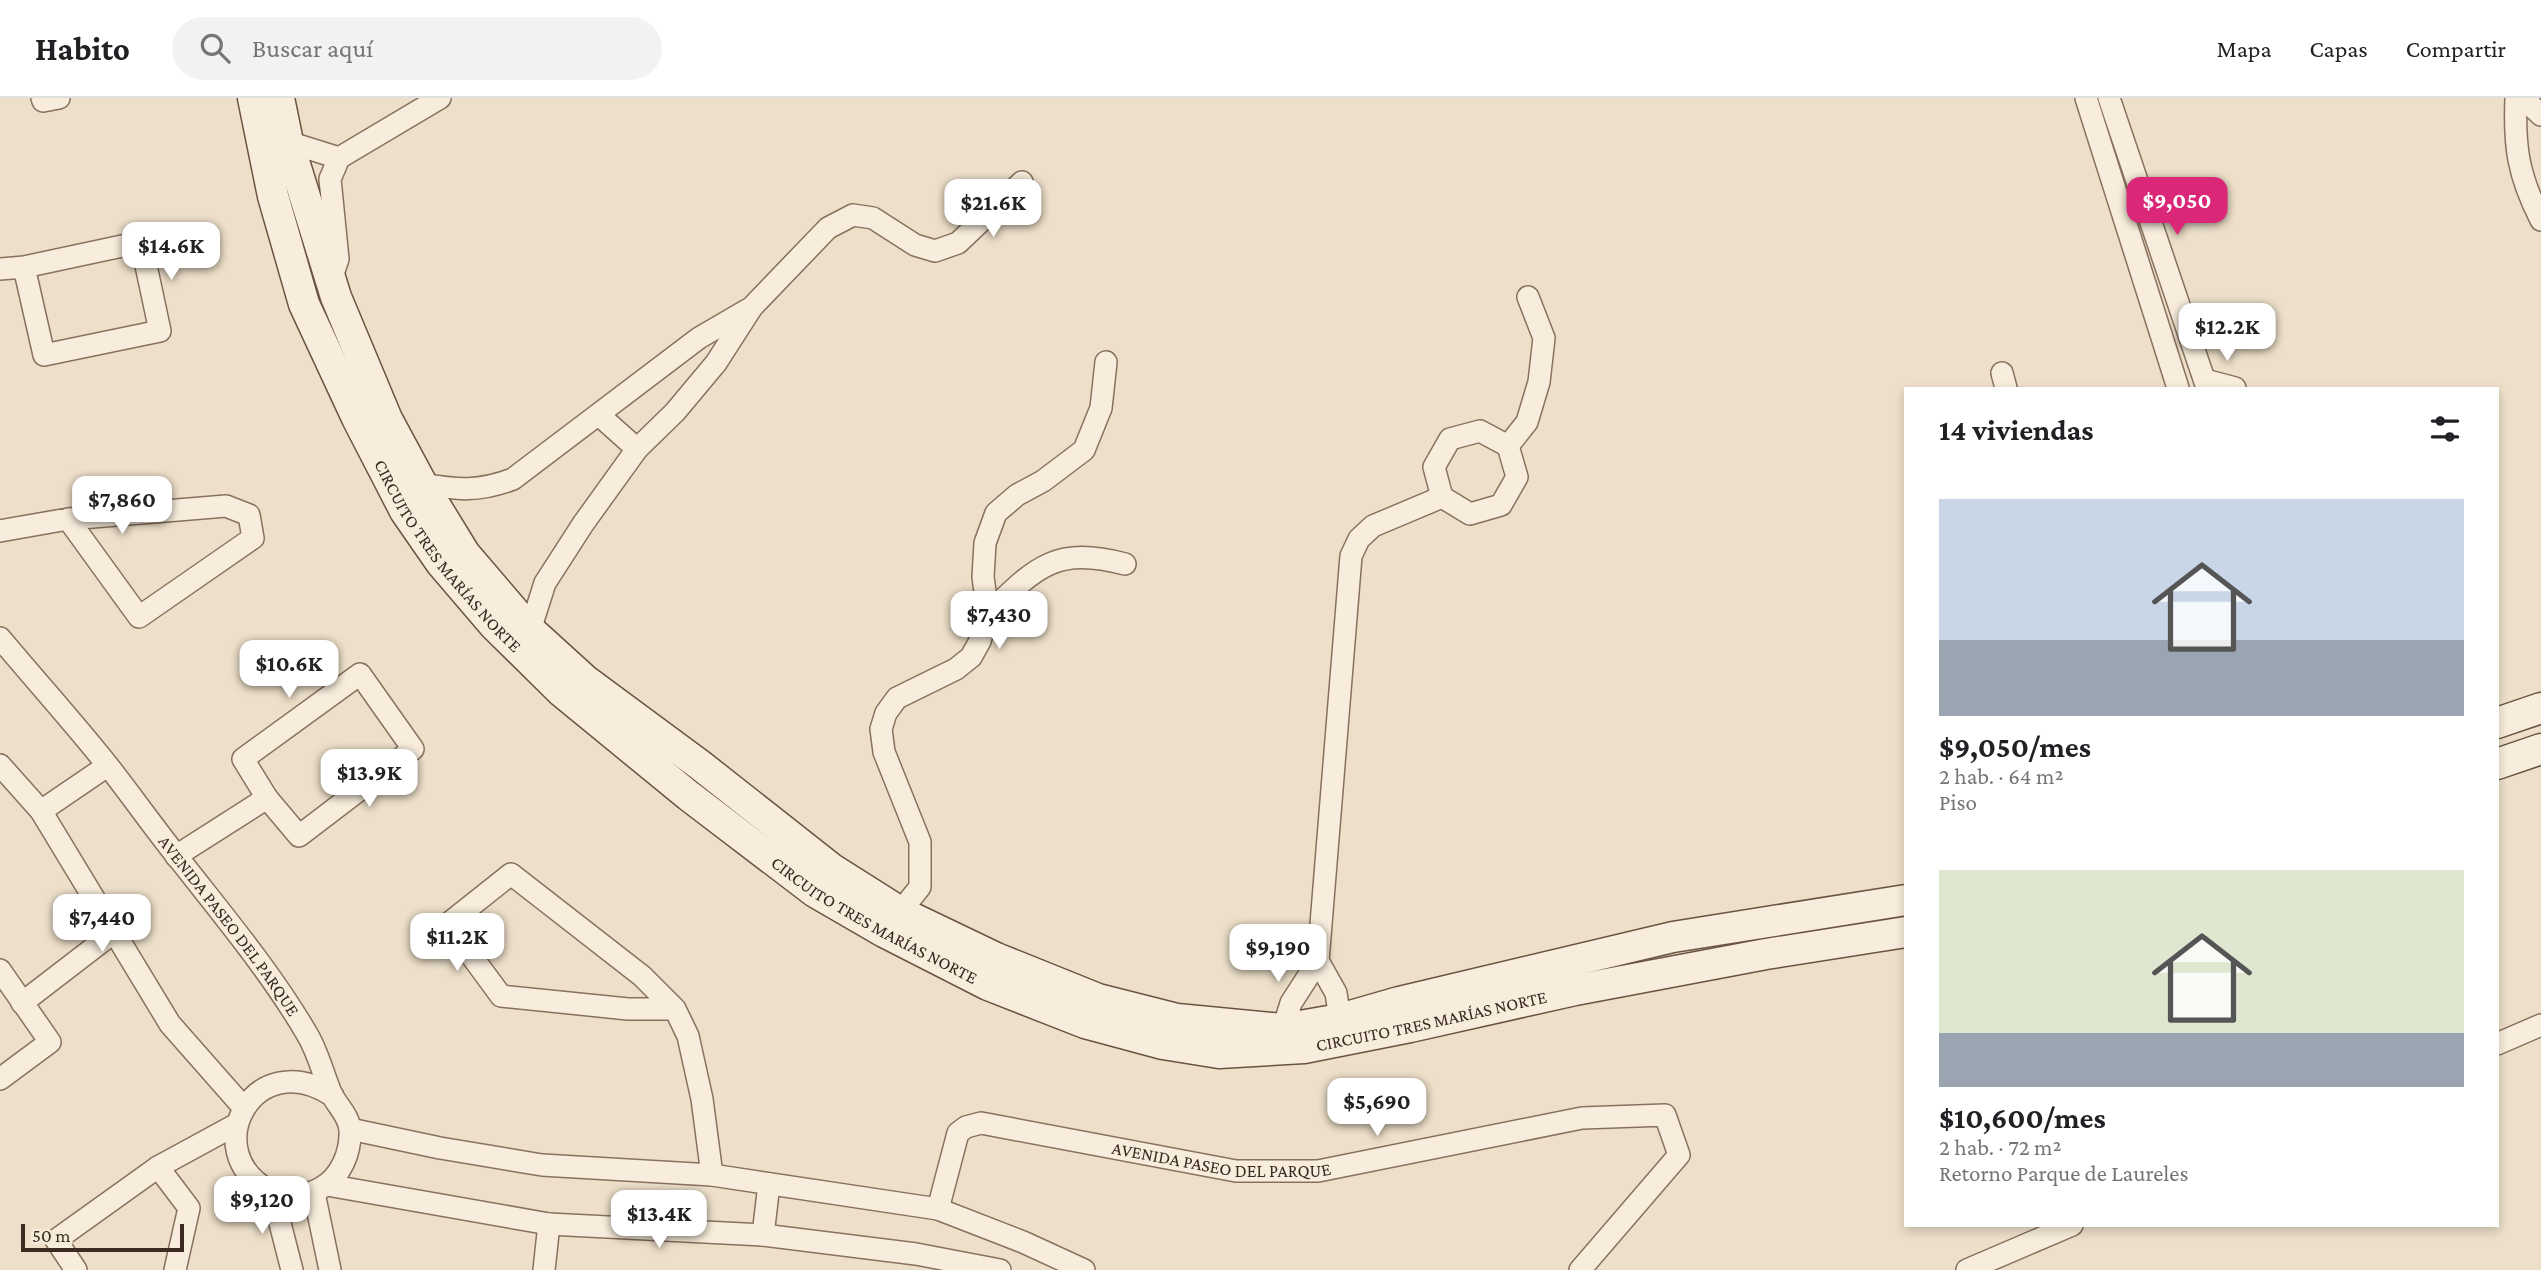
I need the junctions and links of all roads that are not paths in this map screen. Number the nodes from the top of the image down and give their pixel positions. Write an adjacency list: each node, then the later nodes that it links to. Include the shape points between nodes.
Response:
1 (42, 98): 2 (street)
2 (59, 98)
3 (253, 98): 19 (street, CIRCUITO TRES MARÍAS NORTE, via 273,195)
4 (279, 98): 11 (street, CIRCUITO TRES MARÍAS NORTE)
5 (440, 98): 12 (street)
6 (2086, 98): 23 (street)
7 (2109, 98): 22 (street)
8 (2516, 98): 14 (street, via 2514,137 2524,184)
9 (2523, 98): 10 (street)
10 (2541, 115)
11 (288, 142): 12 (street); 17 (street, CIRCUITO TRES MARÍAS NORTE)
12 (339, 158): 17 (street, via 330,179 338,259)
13 (1022, 182): 20 (street, via 958,243 935,251 915,245 873,218 853,215 828,228)
14 (2541, 220)
15 (24, 267): 15 (street, via 44,355 160,331 141,242); 16 (street)
16 (0, 269)
17 (333, 289): 19 (street); 28 (street, CIRCUITO TRES MARÍAS NORTE, via 387,419)
18 (1528, 297): 26 (street, via 1544,338 1539,382 1527,422)
19 (304, 304): 45 (street, CIRCUITO TRES MARÍAS NORTE, via 405,511 441,563 494,625 562,692 689,796)
20 (752, 307): 25 (street, via 699,338); 27 (street, via 716,363)
21 (1106, 362): 33 (street, via 1101,408 1084,450 996,513 985,543 983,578)
22 (2203, 376): 23 (street); 24 (street)
23 (2175, 379)
24 (2232, 387)
25 (599, 415): 27 (street); 28 (street, via 513,480 461,491)
26 (1508, 446): 29 (street, via 1480,430 1450,439 1434,467); 29 (street, via 1517,477 1501,505 1470,514)
27 (636, 449): 34 (street, via 545,583)
28 (422, 484): 34 (street, CIRCUITO TRES MARÍAS NORTE, via 465,554)
29 (1442, 497): 50 (street, via 1373,526 1359,539 1351,556)
30 (68, 519): 30 (street, via 226,506 249,516 253,538 139,617); 31 (street)
31 (0, 531)
32 (1125, 564): 33 (street, via 1097,556 1061,558 1027,576)
33 (989, 614): 47 (street, via 971,657 897,698 881,729 884,752 920,842 920,887)
34 (530, 630): 45 (street, CIRCUITO TRES MARÍAS NORTE, via 585,680 700,765)
35 (0, 638): 41 (street, AVENIDA PASEO DEL PARQUE)
36 (2541, 708): 37 (street)
37 (2499, 722)
38 (2541, 749): 39 (street)
39 (2499, 763)
40 (0, 765): 43 (street)
41 (107, 766): 43 (street); 44 (street, AVENIDA PASEO DEL PARQUE)
42 (267, 797): 42 (street, via 299,836 413,749 360,674 243,759); 44 (street)
43 (41, 811): 49 (street)
44 (176, 856): 59 (street, AVENIDA PASEO DEL PARQUE, via 253,953 309,1036)
45 (824, 880): 47 (street, CIRCUITO TRES MARÍAS NORTE); 48 (street, CIRCUITO TRES MARÍAS NORTE, via 884,932 988,985 1085,1023 1219,1053 1304,1048 1589,987)
46 (1904, 900): 54 (street, CIRCUITO TRES MARÍAS NORTE, via 1674,937)
47 (900, 912): 56 (street, CIRCUITO TRES MARÍAS NORTE, via 1098,999 1177,1019)
48 (1904, 932)
49 (113, 933): 52 (street); 60 (street, via 170,1024)
50 (1318, 961): 54 (street, via 1336,993); 56 (street, via 1292,1003)
51 (0, 970): 52 (street)
52 (22, 1003): 58 (street, via 50,1042)
53 (675, 1009): 53 (street, via 642,976 511,874 448,924 501,996 628,1009); 63 (street, via 688,1036)
54 (1340, 1019): 56 (street, CIRCUITO TRES MARÍAS NORTE)
55 (2541, 1025): 57 (street)
56 (1283, 1029)
57 (2499, 1043)
58 (0, 1079)
59 (333, 1096): 60 (street, via 317,1086 290,1080 263,1088); 61 (street)
60 (240, 1116): 62 (street); 66 (street, via 237,1152 250,1176)
61 (350, 1129): 63 (street, via 542,1165); 65 (street, via 346,1160)
62 (158, 1167): 71 (street, via 56,1240); 72 (street, via 189,1208)
63 (712, 1175): 64 (street)
64 (769, 1184): 67 (street); 70 (street)
65 (320, 1189): 66 (street, via 293,1196); 68 (street); 74 (street)
66 (272, 1192): 73 (street)
67 (938, 1209): 77 (street); 78 (street, AVENIDA PASEO DEL PARQUE, via 958,1133 981,1123 1236,1171 1318,1171 1582,1118 1665,1115 1679,1155)
68 (550, 1224): 70 (street); 75 (street)
69 (2067, 1227): 79 (street)
70 (763, 1235): 76 (street, via 916,1254)
71 (76, 1270)
72 (175, 1270)
73 (292, 1270)
74 (330, 1270)
75 (544, 1270)
76 (1000, 1270)
77 (1084, 1270)
78 (1580, 1270)
79 (1966, 1270)

